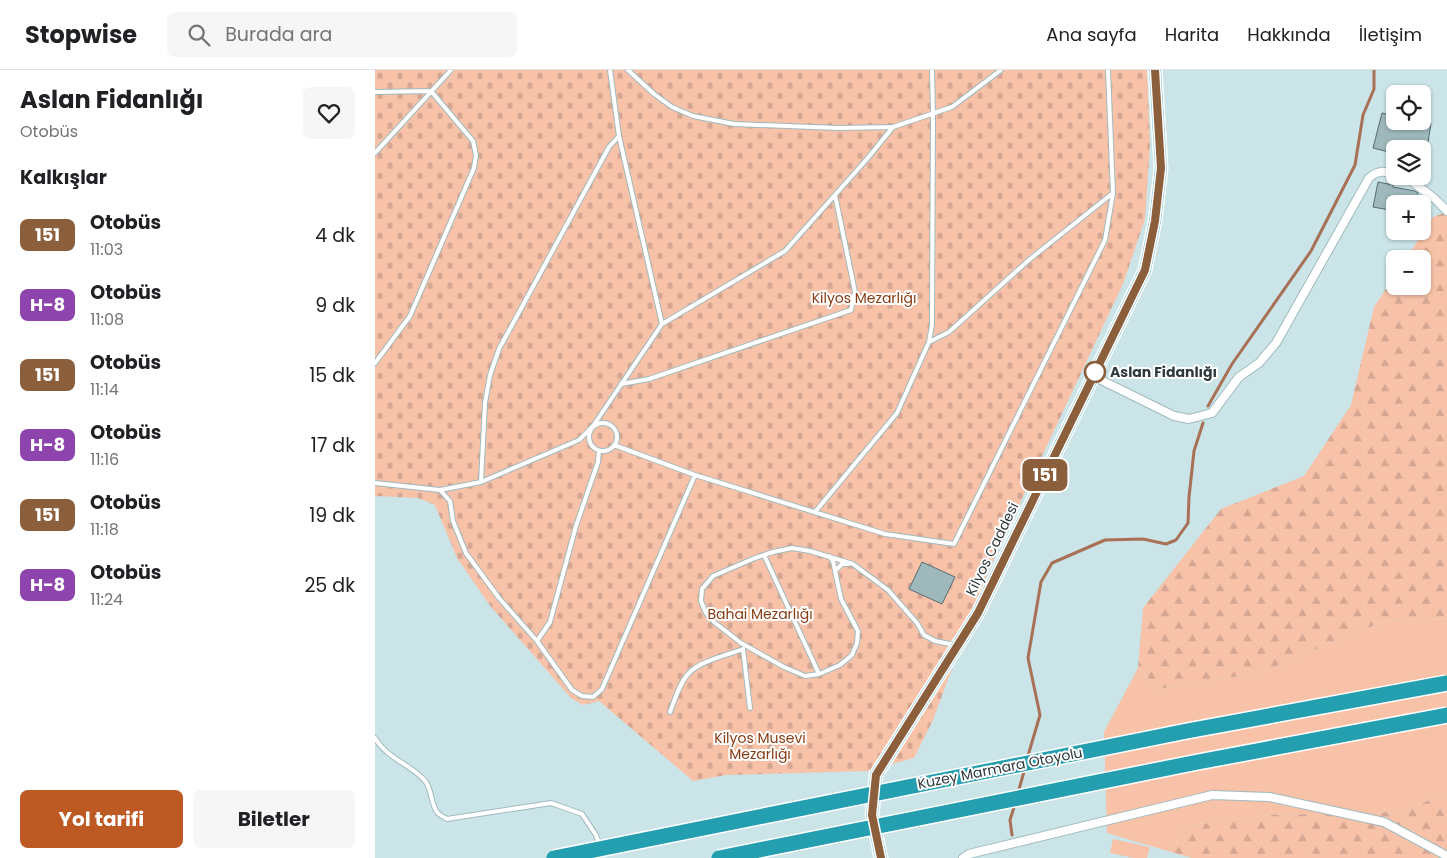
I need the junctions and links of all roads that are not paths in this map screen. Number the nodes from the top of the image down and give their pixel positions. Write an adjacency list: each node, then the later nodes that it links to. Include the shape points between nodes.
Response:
1 (451, 70): 8 (lane)
2 (609, 70): 12 (lane)
3 (628, 70): 11 (lane, via 672,107 693,116 734,124)
4 (932, 70): 10 (lane)
5 (1001, 70): 10 (lane, via 952,107)
6 (1108, 70): 16 (lane)
7 (1155, 70): 22 (main road, Kilyos Caddesi, via 1161,168 1155,221 1145,270)
8 (431, 91): 9 (lane); 13 (lane); 21 (lane, via 473,141 474,168 410,316)
9 (375, 92)
10 (933, 113): 11 (lane); 20 (lane, via 932,325)
11 (893, 127): 17 (lane)
12 (619, 136): 19 (lane); 28 (lane, via 609,147 499,349 485,403)
13 (375, 153)
14 (1386, 172): 22 (street, via 1375,173 1369,178 1276,343 1259,363 1239,377 1212,413 1189,419 1174,416)
15 (1416, 185): 18 (street)
16 (1113, 193): 20 (lane, via 1030,259 949,332); 31 (lane, via 1105,240 954,544 885,534)
17 (835, 195): 19 (lane, via 785,251); 23 (lane, via 855,292 851,310 649,379)
18 (1447, 212)
19 (662, 324): 23 (lane)
20 (929, 342): 31 (lane, via 897,414)
21 (375, 363)
22 (1093, 376): 37 (main road, Kilyos Caddesi, via 978,613)
23 (621, 384): 24 (lane)
24 (593, 426): 25 (lane, via 598,423 612,426 617,434); 26 (lane, via 588,439); 28 (lane, via 579,440)
25 (614, 445): 26 (lane, via 609,450); 27 (lane)
26 (599, 451): 36 (lane, via 599,462 550,622)
27 (695, 474): 31 (lane); 36 (lane, via 602,689 593,697 581,696 572,690)
28 (481, 482): 30 (lane)
29 (375, 483): 30 (lane)
30 (440, 490): 36 (lane, via 450,500 453,521 465,553)
31 (815, 512)
32 (764, 555): 33 (lane, via 792,548); 38 (lane, via 713,576 702,589 701,601 706,613); 39 (lane)
33 (829, 556): 34 (lane); 35 (lane)
34 (853, 564): 35 (lane, via 842,564); 37 (lane, via 888,590 924,636)
35 (835, 571): 39 (lane, via 841,599 858,631 857,644 852,655 840,665)
36 (537, 641)
37 (958, 645): 49 (main road, Kilyos Caddesi, via 876,775 872,815)
38 (743, 646): 39 (lane, via 805,676); 41 (lane); 42 (lane, via 689,673)
39 (819, 674)
40 (1447, 683): 47 (highway, Kuzey Marmara Otoyolu, bridge, via 1187,731)
41 (750, 708)
42 (669, 712)
43 (1447, 715): 48 (highway, bridge)
44 (375, 738): 45 (lane, via 380,747 427,783 437,813 447,819 551,803 582,814 596,835)
45 (601, 850)
46 (1447, 856): 50 (street, via 1385,822 1269,797 1212,795)
47 (554, 858)
48 (719, 858)
49 (881, 858)
50 (963, 858)

